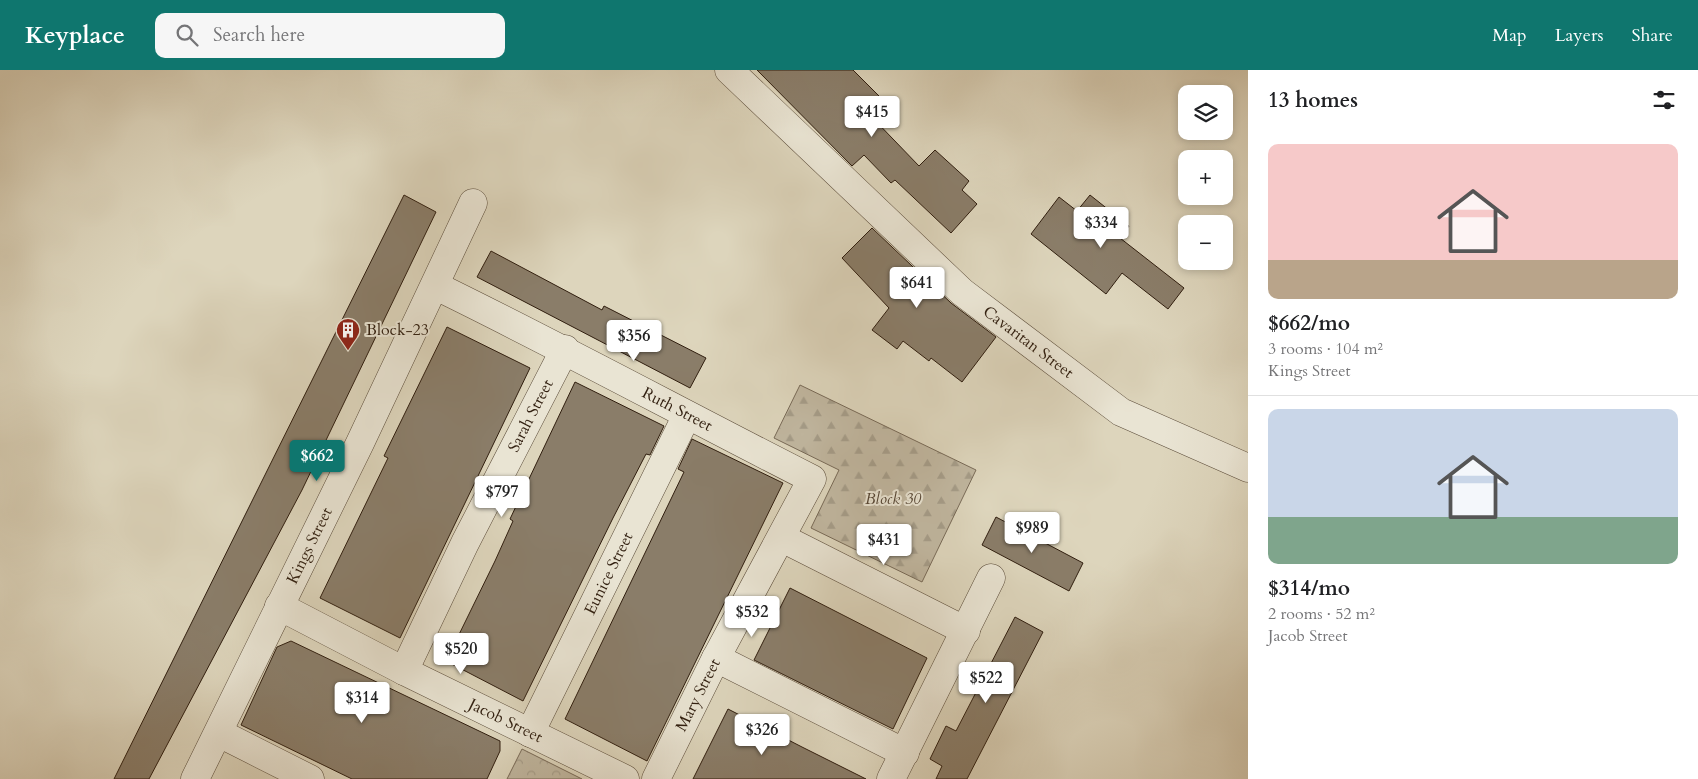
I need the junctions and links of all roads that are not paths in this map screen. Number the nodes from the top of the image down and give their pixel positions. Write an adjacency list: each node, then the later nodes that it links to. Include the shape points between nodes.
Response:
1 (728, 70): 6 (street, Cavaritan Street, via 962,292 1121,412)
2 (474, 203): 3 (street, Kings Street)
3 (436, 286): 4 (street, Ruth Street); 10 (street, Kings Street)
4 (565, 349): 5 (street, Ruth Street); 13 (street, Sarah Street)
5 (686, 415): 7 (street, Ruth Street); 15 (street, Eunice Street)
6 (1248, 468)
7 (812, 479): 8 (street, Mary Street)
8 (782, 538): 11 (street); 12 (street, Mary Street)
9 (991, 578): 11 (street)
10 (279, 606): 13 (street, Jacob Street); 14 (street, Kings Street)
11 (966, 631): 16 (street)
12 (716, 658): 16 (street); 20 (street, Mary Street)
13 (404, 671): 15 (street, Jacob Street)
14 (219, 733): 17 (street, Kings Street); 18 (street)
15 (530, 733): 19 (street, Jacob Street)
16 (905, 753): 21 (street)
17 (195, 779)
18 (310, 779)
19 (625, 779)
20 (656, 779)
21 (891, 779)

